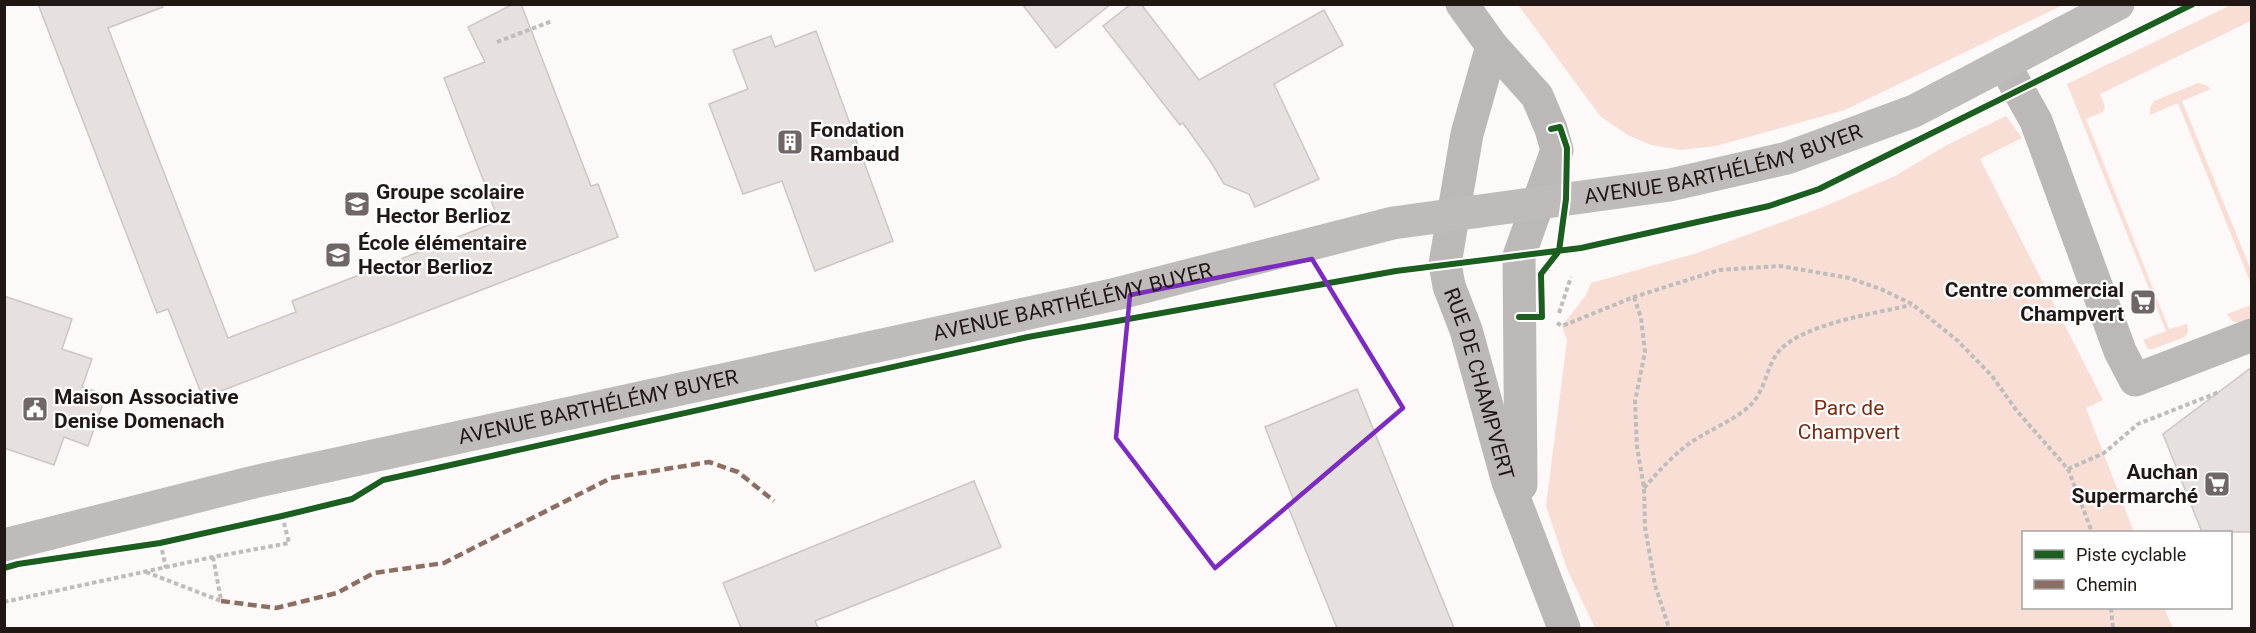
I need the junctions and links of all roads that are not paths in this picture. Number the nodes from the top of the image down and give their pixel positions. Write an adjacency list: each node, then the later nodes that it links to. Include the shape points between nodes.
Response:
1 (1462, 4): 3 (street, RUE DE CHAMPVERT)
2 (2118, 4): 4 (main road, AVENUE BARTHÉLÉMY BUYER)
3 (1492, 46): 5 (street, RUE DE CHAMPVERT, via 1537,96 1551,129 1557,150); 6 (street, RUE DE CHAMPVERT, via 1467,134)
4 (2004, 64): 5 (main road, AVENUE BARTHÉLÉMY BUYER, via 1914,111 1787,158 1670,185); 7 (street, via 2037,121 2120,351 2135,380)
5 (1537, 202): 6 (main road, AVENUE BARTHÉLÉMY BUYER); 8 (street, RUE DE CHAMPVERT, via 1519,256)
6 (1455, 213): 8 (street, RUE DE CHAMPVERT, via 1445,264 1449,286); 9 (main road, AVENUE BARTHÉLÉMY BUYER, via 1393,223 1070,305 254,482)
7 (2252, 335)
8 (1522, 517): 10 (street, RUE DE CHAMPVERT)
9 (4, 545)
10 (1564, 628)

